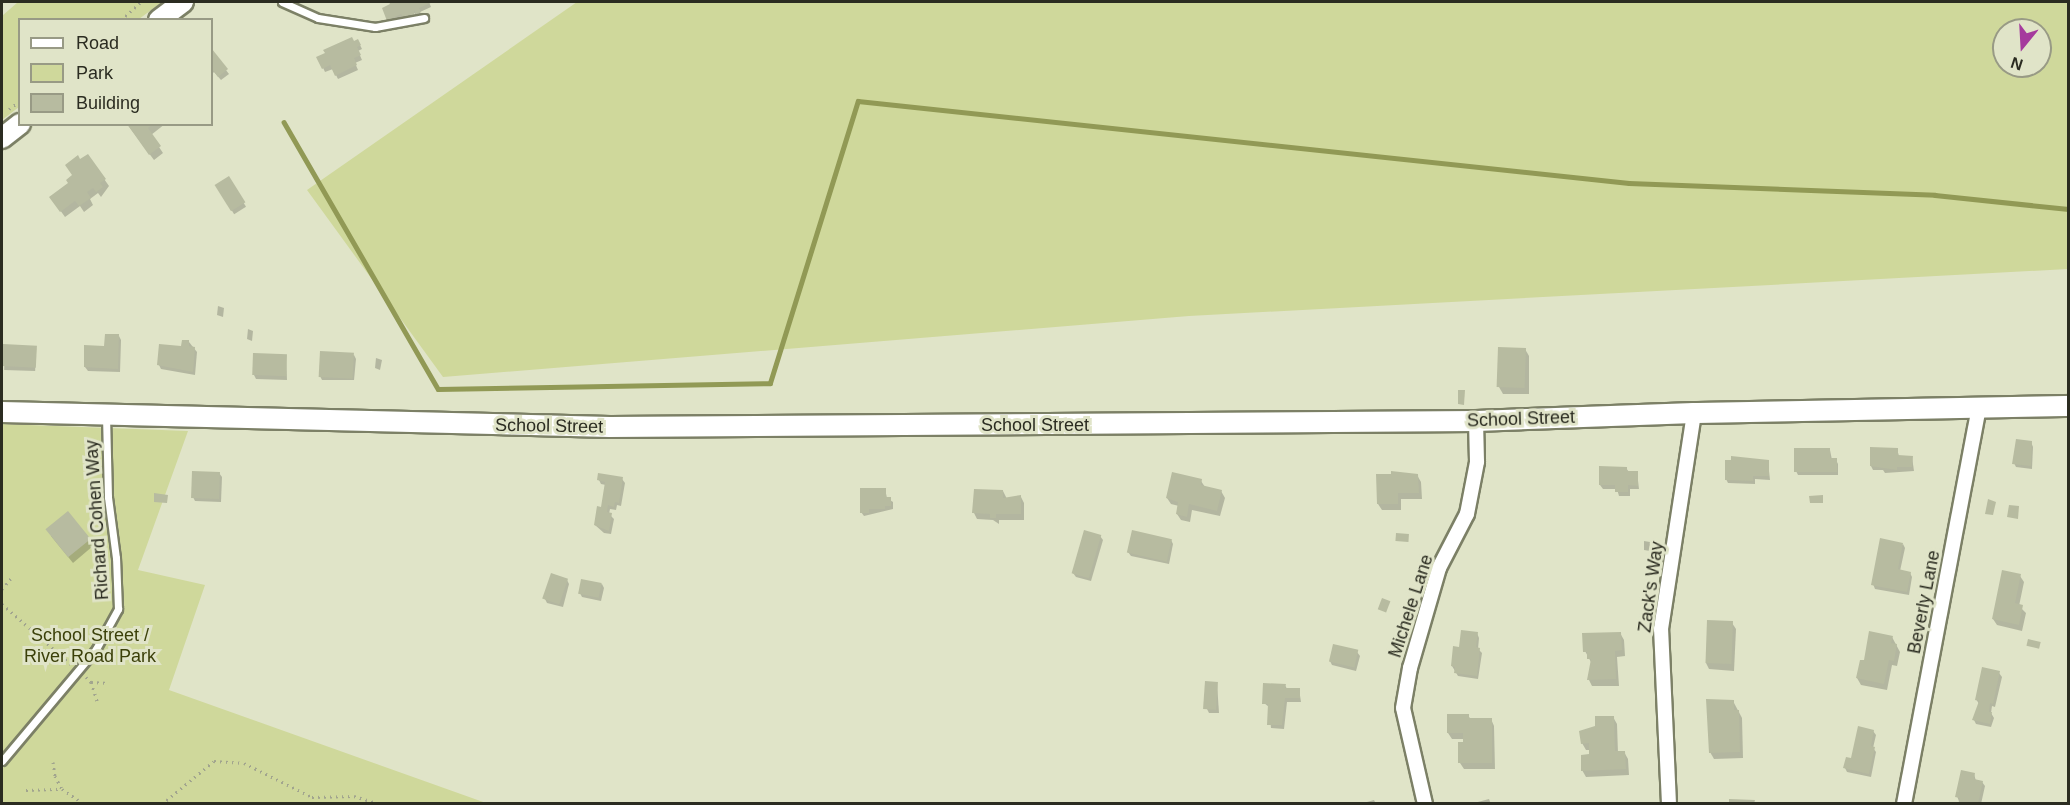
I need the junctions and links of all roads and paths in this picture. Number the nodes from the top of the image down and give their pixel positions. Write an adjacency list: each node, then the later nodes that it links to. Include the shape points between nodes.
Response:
1 (141, 2): 4 (path)
2 (183, 2): 5 (street)
3 (282, 2): 6 (lane, via 318,18 375,27)
4 (123, 18)
5 (162, 18)
6 (424, 18)
7 (18, 126): 8 (street)
8 (2, 138)
9 (2068, 406): 10 (street, School Street)
10 (1979, 407): 12 (street, School Street); 31 (street, Beverly Lane)
11 (2, 412): 13 (street, School Street)
12 (1694, 413): 14 (street, School Street); 30 (street, Zack's Way, via 1661,629)
13 (106, 416): 14 (street, School Street, via 610,427); 18 (lane, Richard Cohen Way, via 108,497 118,609 96,649)
14 (1476, 421): 29 (street, Michele Lane, via 1477,462 1467,514 1439,568 1410,668 1403,708)
15 (12, 577): 16 (path)
16 (2, 589)
17 (2, 604): 18 (path)
18 (78, 670): 19 (path); 22 (lane, Richard Cohen Way)
19 (91, 682): 20 (path); 21 (path)
20 (109, 683)
21 (98, 703)
22 (2, 761)
23 (53, 762): 24 (path)
24 (62, 789): 25 (path); 26 (path)
25 (26, 790)
26 (84, 804)
27 (162, 804): 28 (path, via 214,761 244,763 312,797 354,796)
28 (381, 804)
29 (1425, 804)
30 (1669, 804)
31 (1904, 804)

